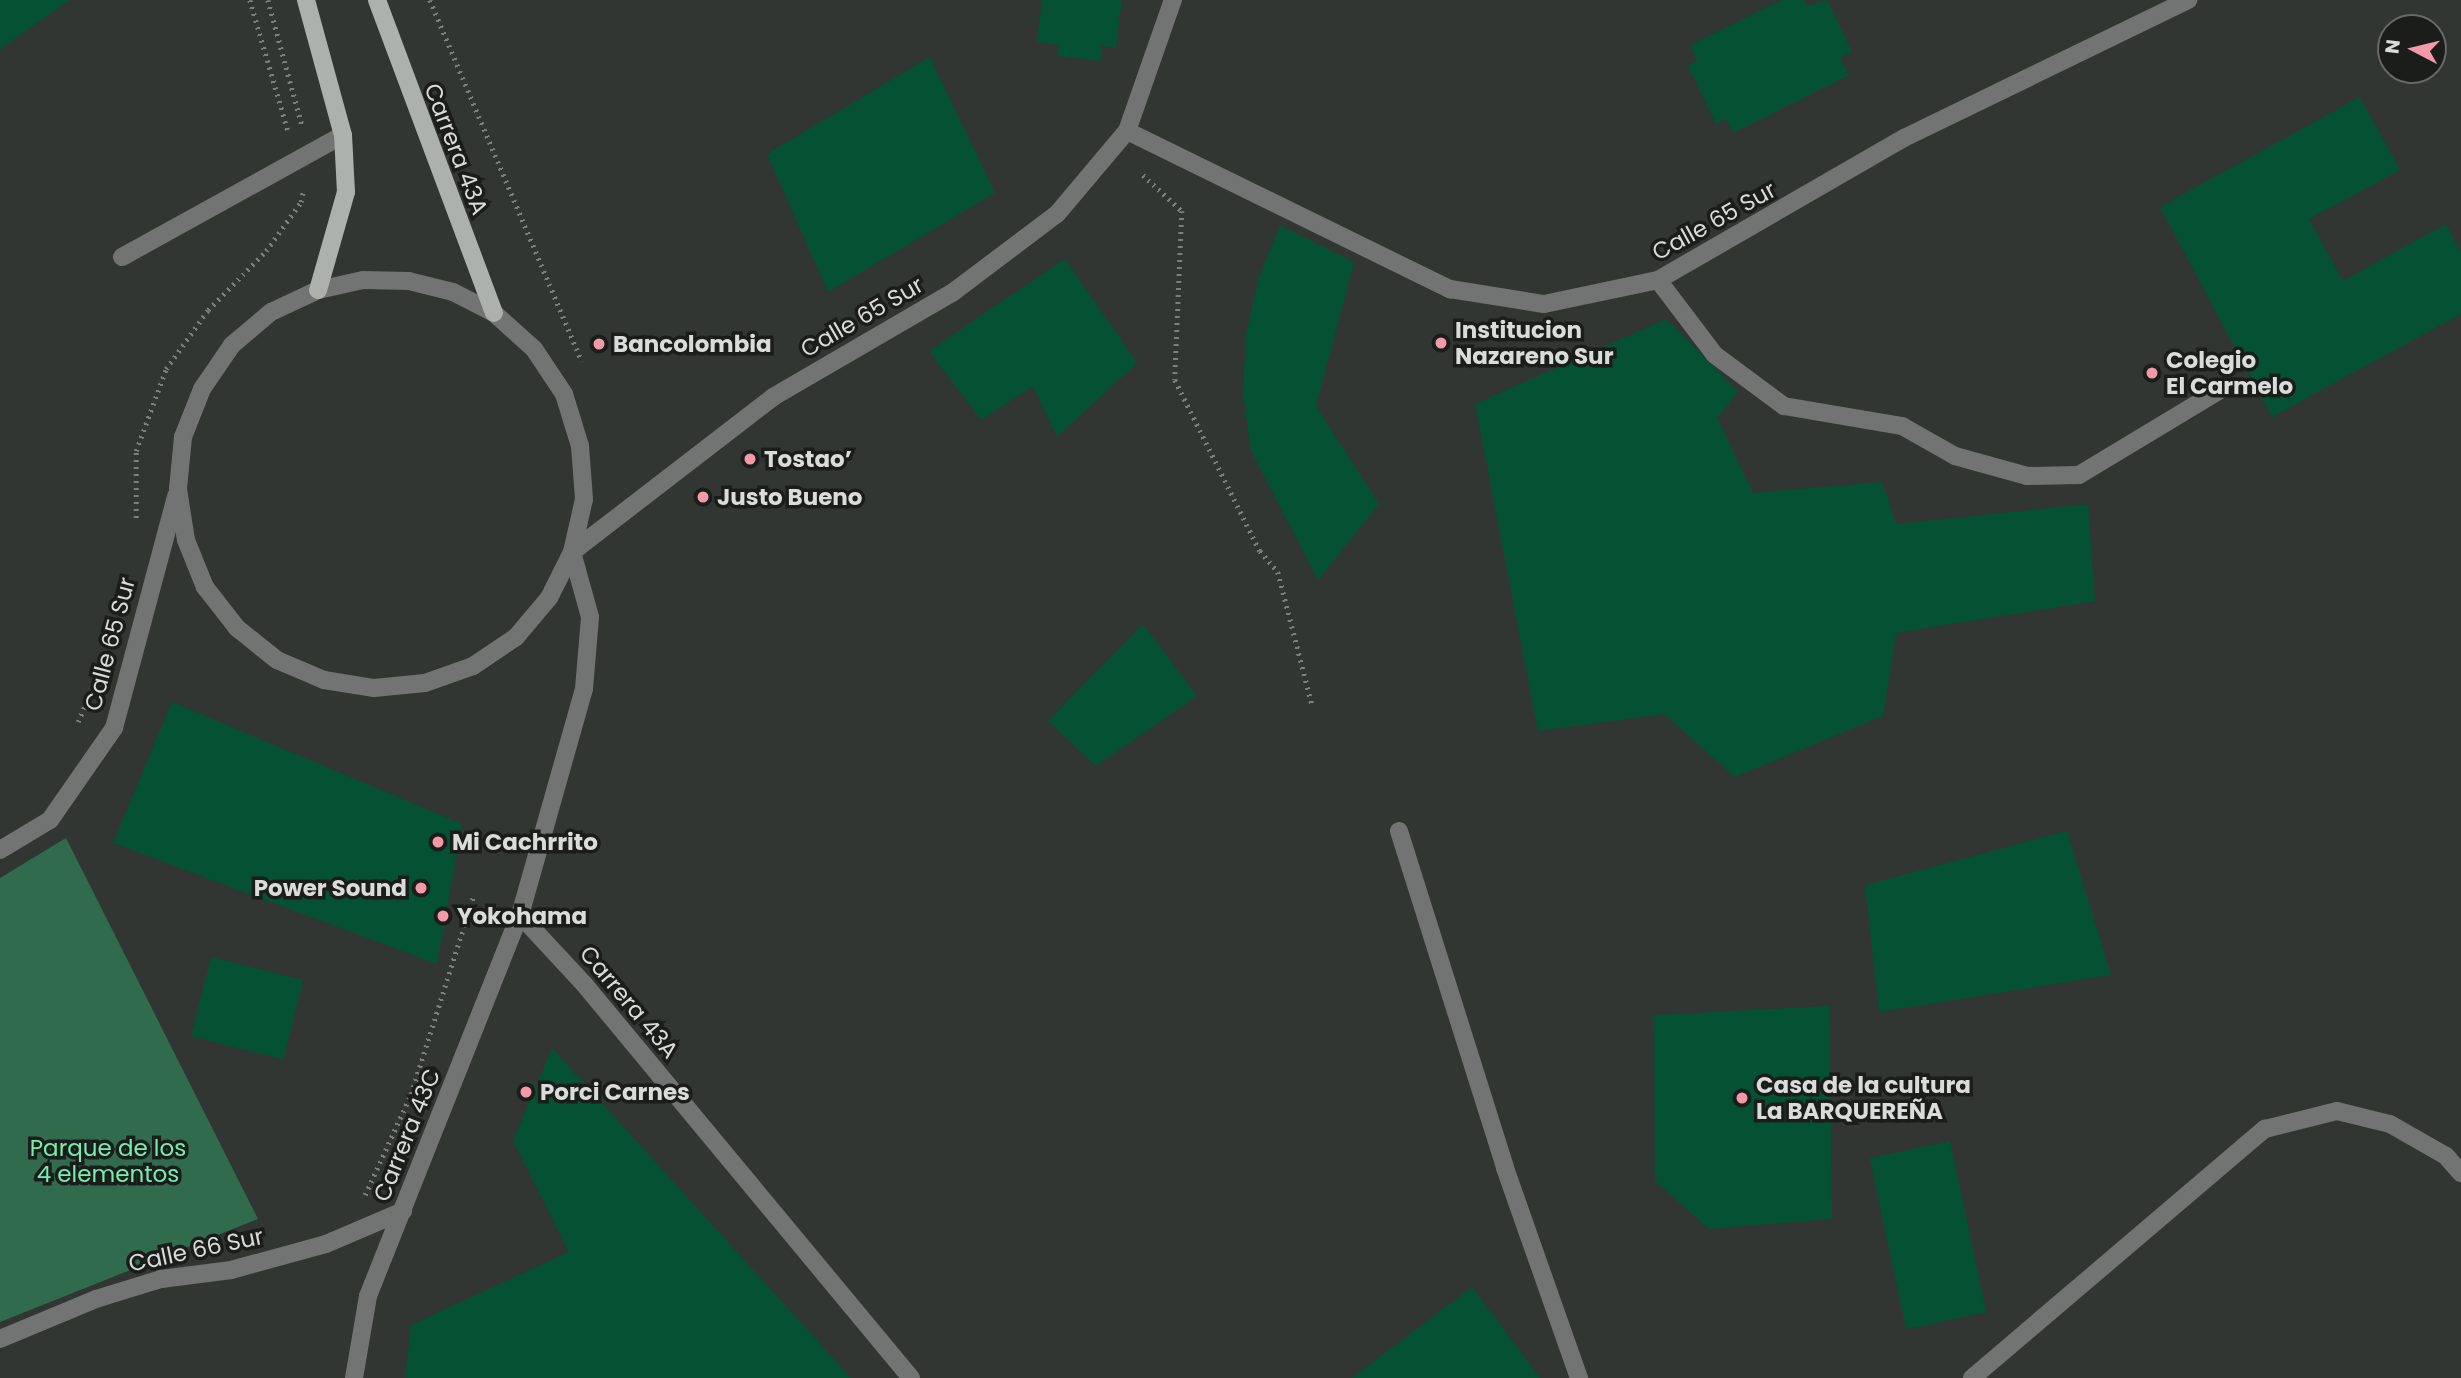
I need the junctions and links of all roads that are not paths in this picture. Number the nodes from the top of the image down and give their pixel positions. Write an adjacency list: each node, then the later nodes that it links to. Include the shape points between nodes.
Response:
1 (306, 0): 6 (main road)
2 (377, 0): 10 (main road, Carrera 43A)
3 (1173, 0): 5 (street, Calle 65 Sur)
4 (2188, 0): 8 (street, Calle 65 Sur, via 1904,138)
5 (1127, 131): 8 (street, Calle 65 Sur, via 1450,289 1544,304); 13 (street, Calle 65 Sur, via 1115,152 1057,214 952,293 773,397)
6 (343, 135): 7 (street); 9 (main road, via 346,192)
7 (122, 257)
8 (1658, 280): 11 (street, via 1715,355 1784,406 1902,426 1955,456 2027,476 2079,475)
9 (318, 290): 10 (street, via 363,280 409,281 453,292); 12 (street, via 271,312 232,345 202,388 183,437)
10 (494, 313): 13 (street, via 534,349 564,394 580,446 583,486)
11 (2225, 387)
12 (178, 489): 13 (street, via 186,540 205,587 237,628 277,660 324,680 374,688 425,683 473,666 532,617); 15 (street, Calle 65 Sur, via 114,728 50,820)
13 (572, 552): 16 (street, via 590,617 584,690)
14 (1399, 831): 22 (street, via 1504,1168)
15 (0, 850)
16 (520, 915): 18 (street, Carrera 43C); 21 (street, Carrera 43A, via 584,984)
17 (2461, 1173): 23 (street, via 2446,1156 2390,1124 2337,1111 2265,1129)
18 (403, 1211): 19 (street, Calle 66 Sur, via 326,1244 231,1270 161,1279 96,1299); 20 (street, Carrera 43C, via 368,1296)
19 (0, 1339)
20 (354, 1378)
21 (911, 1378)
22 (1578, 1378)
23 (1972, 1378)

